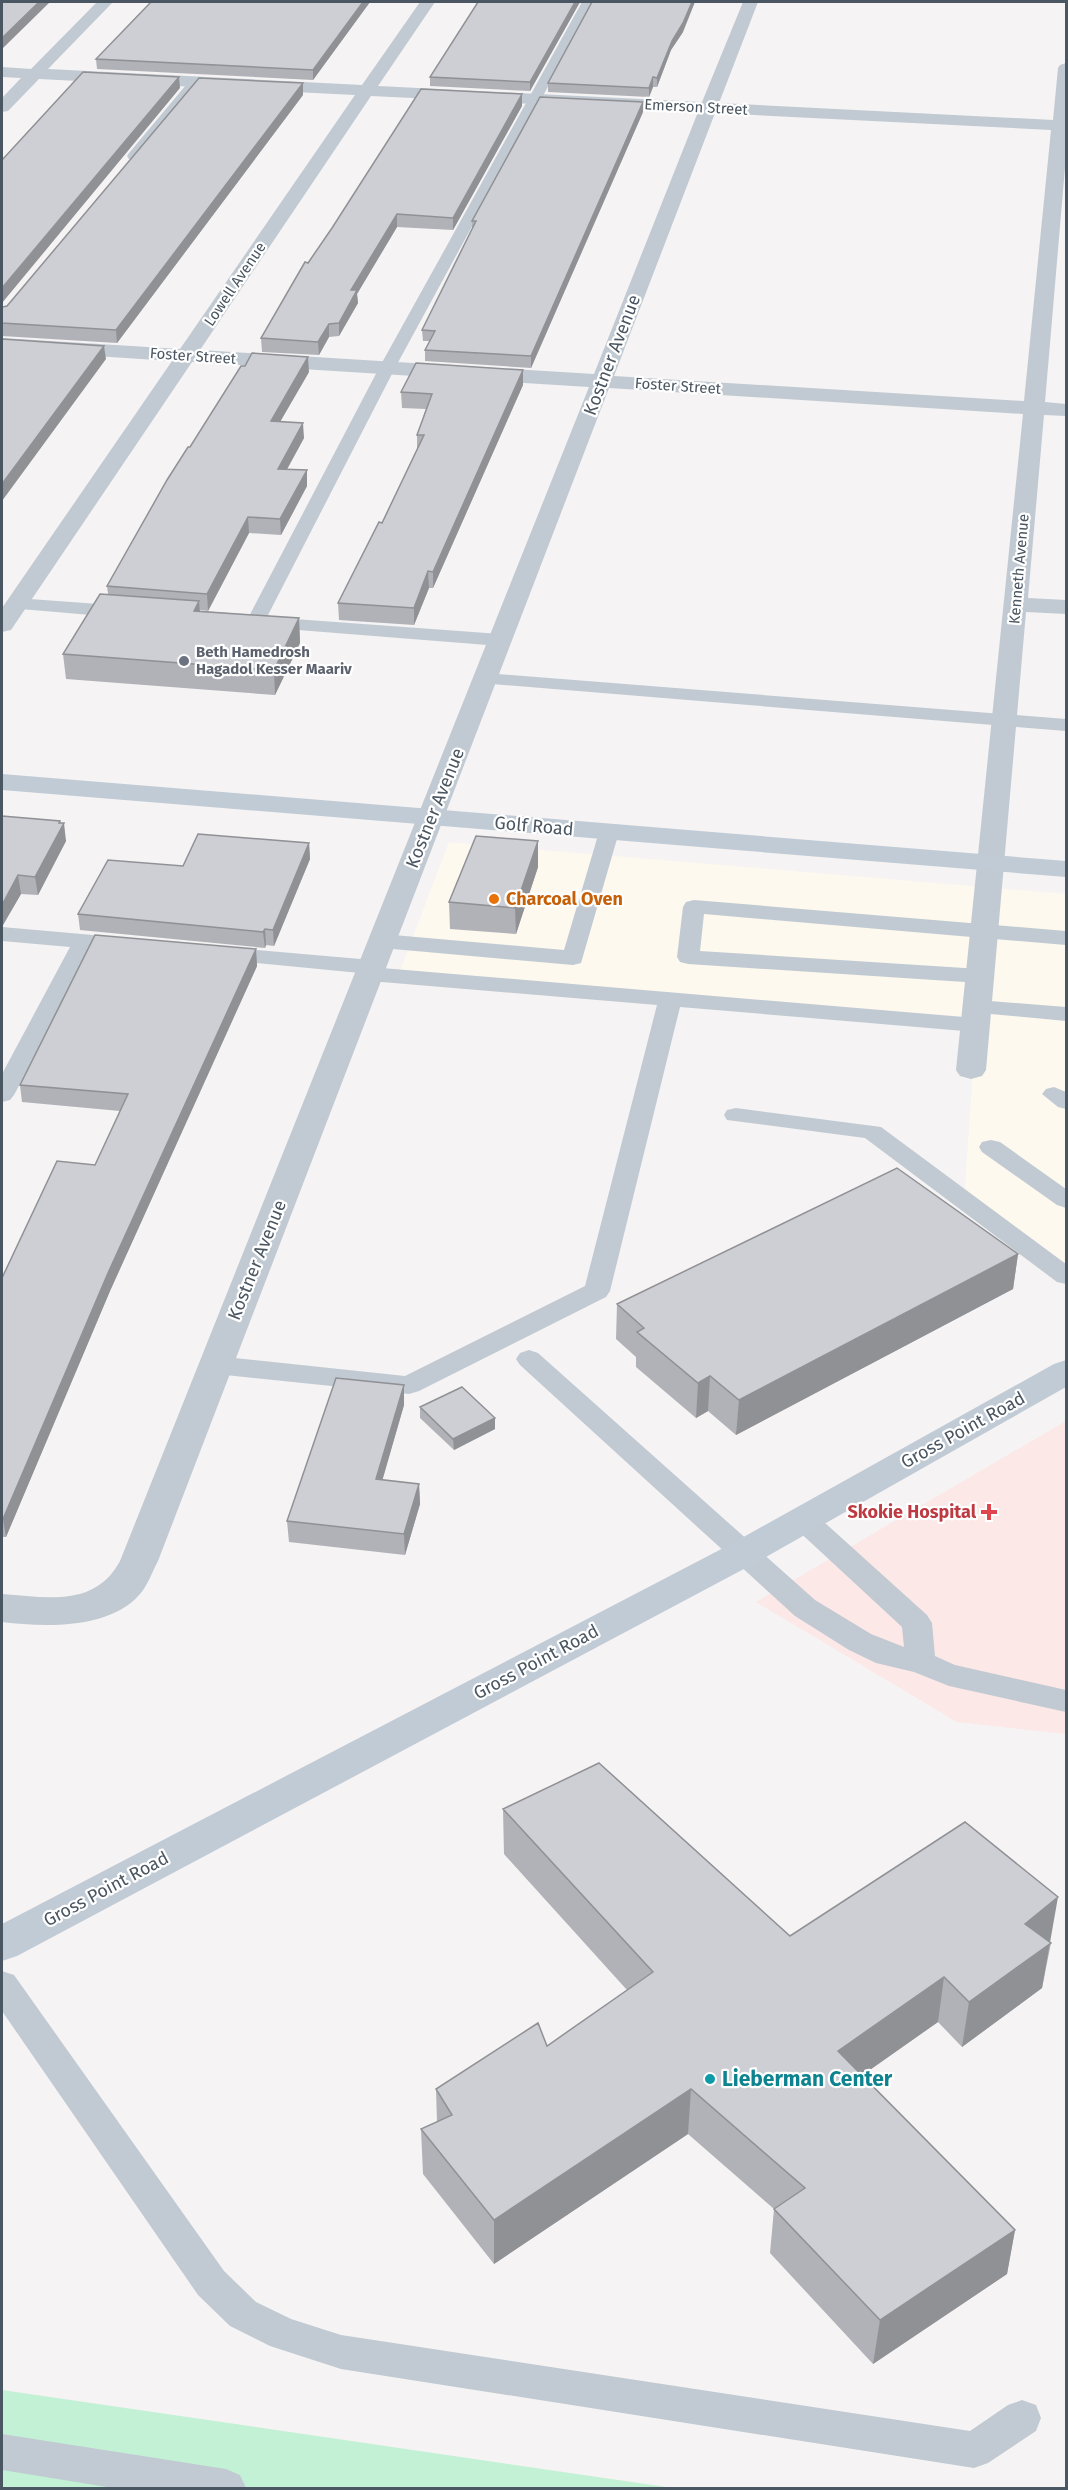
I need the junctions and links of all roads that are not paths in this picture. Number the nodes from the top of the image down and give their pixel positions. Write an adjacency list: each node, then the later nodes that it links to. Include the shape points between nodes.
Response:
1 (105, 2): 7 (street)
2 (428, 2): 9 (street, Lowell Avenue)
3 (588, 2): 10 (lane)
4 (750, 2): 12 (street, Kostner Avenue)
5 (1066, 68): 13 (street, Kenneth Avenue)
6 (2, 72): 7 (street, Emerson Street)
7 (35, 73): 8 (street, Emerson Street); 11 (street)
8 (196, 82): 9 (street, Emerson Street); 14 (lane)
9 (367, 91): 10 (street, Emerson Street); 17 (street, Lowell Avenue)
10 (536, 99): 12 (street, Emerson Street); 18 (lane)
11 (2, 107)
12 (708, 108): 13 (street, Emerson Street); 19 (street, Kostner Avenue)
13 (1064, 126): 15 (street, Kenneth Avenue)
14 (121, 172)
15 (1058, 250): 20 (street, Kenneth Avenue)
16 (2, 344): 17 (street, Foster Street)
17 (186, 356): 18 (street, Foster Street); 22 (street, Lowell Avenue)
18 (387, 368): 19 (street, Foster Street); 27 (lane)
19 (601, 382): 20 (street, Foster Street); 29 (street, Kostner Avenue)
20 (1034, 408): 21 (street, Foster Street); 23 (street, Kenneth Avenue)
21 (1066, 411)
22 (16, 604): 25 (lane); 28 (street, Lowell Avenue)
23 (1016, 604): 24 (street); 31 (street, Kenneth Avenue)
24 (1066, 608)
25 (147, 614)
26 (231, 620): 27 (lane)
27 (255, 621): 29 (lane)
28 (2, 625)
29 (500, 640): 30 (street, Kostner Avenue)
30 (486, 679): 31 (lane); 34 (street, Kostner Avenue)
31 (1004, 720): 32 (lane); 36 (street, Kenneth Avenue)
32 (1066, 725)
33 (2, 782): 34 (main road, Golf Road)
34 (431, 818): 35 (main road, Golf Road); 44 (street, Kostner Avenue)
35 (609, 832): 36 (main road, Golf Road); 44 (lane, via 573,958)
36 (992, 863): 37 (main road, Golf Road); 38 (street, Kenneth Avenue)
37 (1066, 869)
38 (984, 930): 40 (lane); 45 (street, Kenneth Avenue); 45 (lane, via 694,907 688,957)
39 (2, 934): 41 (lane)
40 (1066, 938)
41 (84, 942): 42 (lane); 50 (lane)
42 (153, 948)
43 (200, 952): 44 (lane)
44 (375, 960): 46 (lane); 56 (street, Kostner Avenue)
45 (980, 976): 48 (street, Kenneth Avenue)
46 (670, 1000): 48 (lane); 56 (lane, via 597,1291 409,1385)
47 (1066, 1014): 48 (lane)
48 (976, 1016): 49 (street, Kenneth Avenue)
49 (971, 1070)
50 (2, 1095)
51 (736, 1114): 54 (lane, via 872,1132)
52 (992, 1148): 53 (lane)
53 (1066, 1200)
54 (1066, 1276)
55 (529, 1359): 59 (lane)
56 (216, 1365): 60 (street, Kostner Avenue, via 126,1585 101,1601 76,1610)
57 (1066, 1372): 58 (main road, Gross Point Road)
58 (804, 1520): 59 (main road, Gross Point Road); 61 (lane, via 917,1623)
59 (744, 1553): 61 (lane, via 805,1608 860,1642); 63 (main road, Gross Point Road)
60 (2, 1608)
61 (920, 1662): 62 (lane, via 949,1675)
62 (1066, 1701)
63 (2, 1944)
64 (2, 1985): 65 (lane, via 211,2283 243,2314 283,2334 341,2352 974,2450)
65 (1022, 2418)
66 (2, 2452): 67 (lane)
67 (226, 2488)

